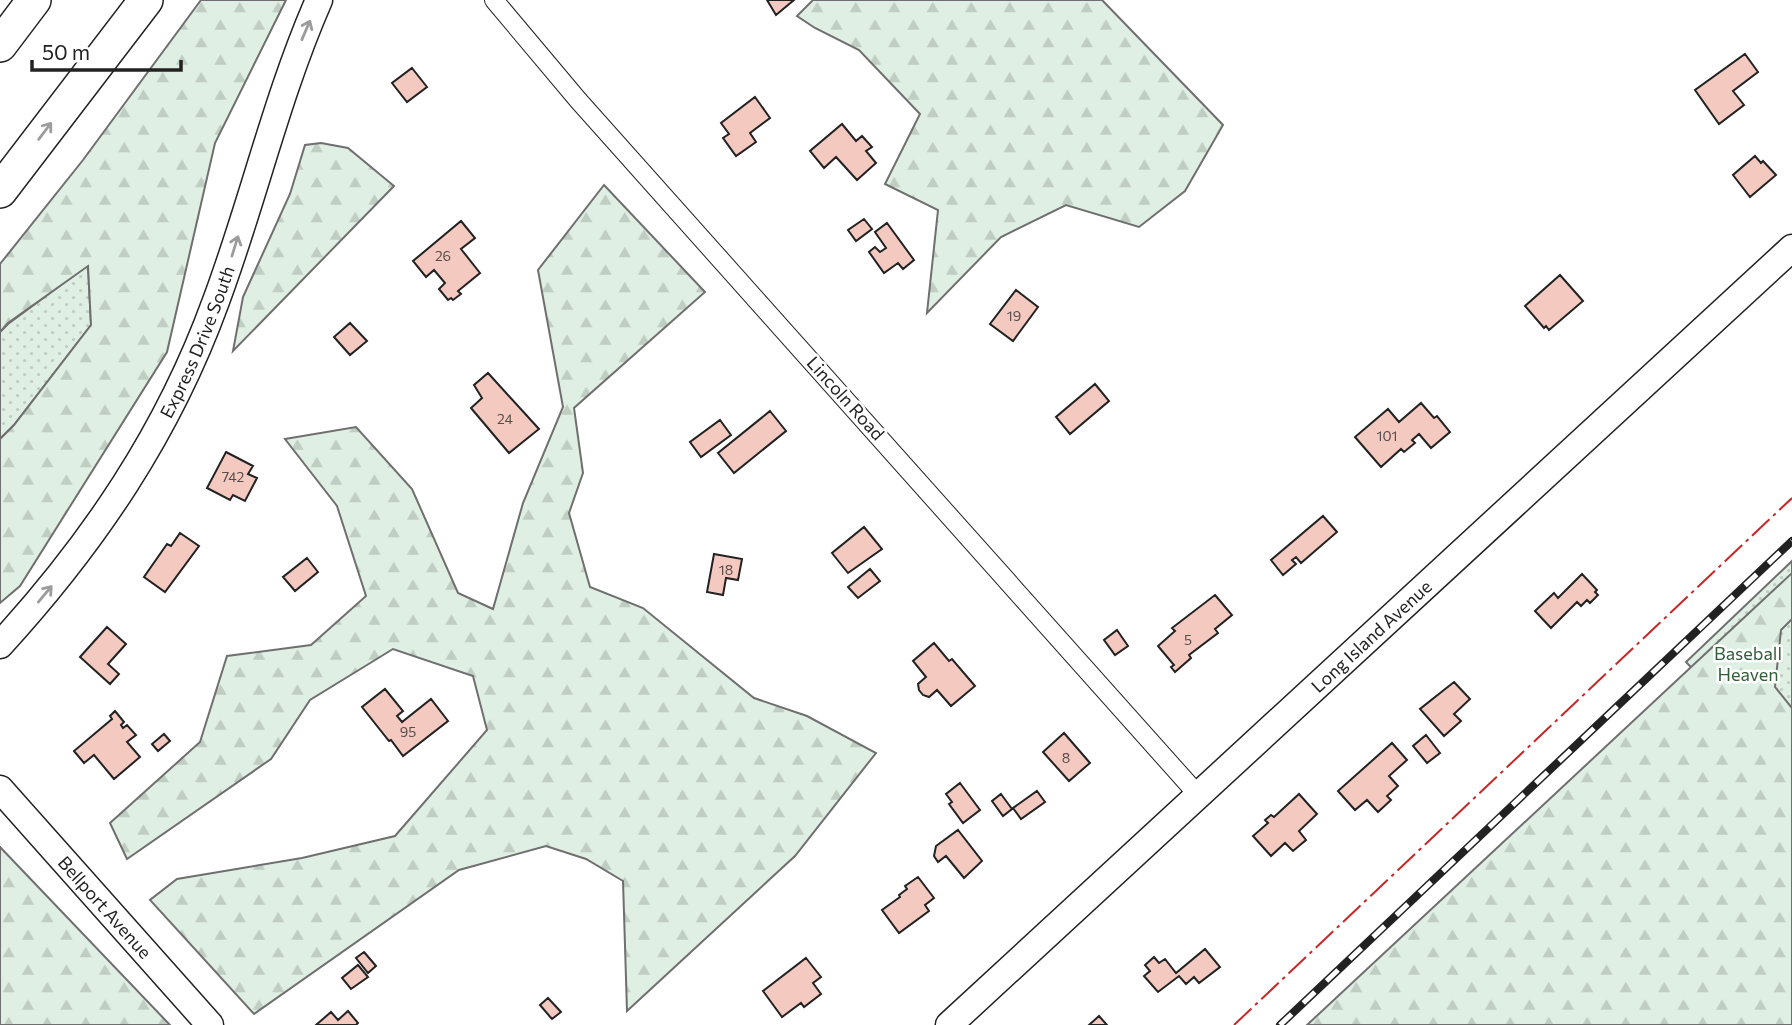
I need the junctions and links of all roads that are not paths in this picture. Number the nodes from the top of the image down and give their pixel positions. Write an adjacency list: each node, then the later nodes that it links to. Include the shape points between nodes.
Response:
1 (34, 0): 5 (highway)
2 (146, 0): 6 (highway, one-way to 2)
3 (319, 0): 8 (street, Express Drive South, one-way to 3, via 92,536 186,377)
4 (494, 0): 10 (street, Lincoln Road)
5 (0, 45)
6 (0, 191)
7 (1792, 248): 10 (street, Long Island Avenue)
8 (0, 645)
9 (0, 789): 11 (street, Bellport Avenue)
10 (1199, 796): 12 (street, Long Island Avenue)
11 (210, 1025)
12 (949, 1025)

